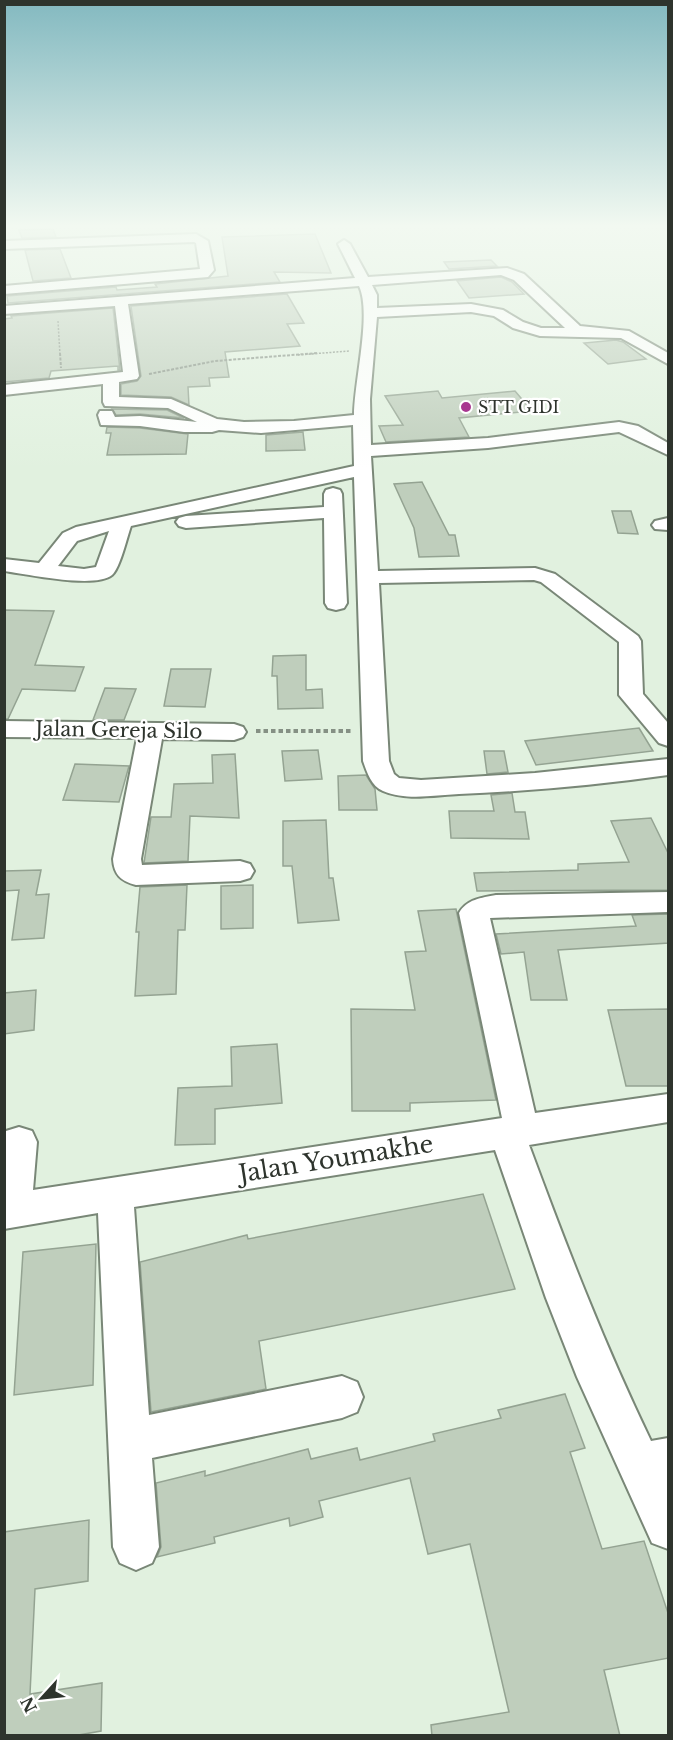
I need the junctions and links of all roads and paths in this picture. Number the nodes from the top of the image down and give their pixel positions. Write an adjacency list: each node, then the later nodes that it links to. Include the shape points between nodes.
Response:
1 (40, 307): 6 (street)
2 (56, 307): 13 (path)
3 (122, 307): 11 (street)
4 (370, 307): 7 (street)
5 (550, 307): 8 (street)
6 (4, 310)
7 (370, 313): 8 (street, via 471,308 498,313 540,332); 9 (street)
8 (581, 332): 10 (street, via 624,334)
9 (368, 349): 11 (path, via 215,361); 15 (street)
10 (669, 359)
11 (131, 376): 12 (street)
12 (111, 379): 13 (street); 15 (street, via 111,402 104,417 113,422 138,421 181,428 304,426)
13 (61, 384): 14 (street)
14 (4, 390)
15 (361, 419): 17 (street)
16 (669, 450): 17 (street, via 638,434 607,428)
17 (362, 460): 18 (street); 23 (street)
18 (332, 477): 19 (street); 20 (street)
19 (333, 512): 20 (street); 24 (street)
20 (112, 525): 22 (street, via 70,537); 22 (street, via 105,570 100,574)
21 (4, 565): 22 (street)
22 (44, 570)
23 (367, 577): 28 (street); 29 (street, via 535,574 548,578 630,641 631,695)
24 (336, 603)
25 (4, 729): 26 (street, Jalan Gereja Silo)
26 (152, 730): 27 (street, Jalan Gereja Silo); 31 (street, via 128,869 136,875)
27 (234, 732): 28 (path)
28 (375, 732): 30 (street, via 376,761 381,775 390,784 405,787 592,777)
29 (669, 738)
30 (669, 767)
31 (240, 871)
32 (669, 902): 34 (street, via 496,906 474,913)
33 (669, 1108): 34 (street, Jalan Youmakhe)
34 (515, 1133): 36 (street, Jalan Youmakhe); 40 (street, via 566,1298 598,1377)
35 (19, 1142): 37 (street)
36 (115, 1194): 37 (street, Jalan Youmakhe); 39 (street)
37 (9, 1212)
38 (342, 1397): 39 (street)
39 (130, 1441): 42 (street)
40 (655, 1463): 41 (street)
41 (669, 1527)
42 (136, 1547)

